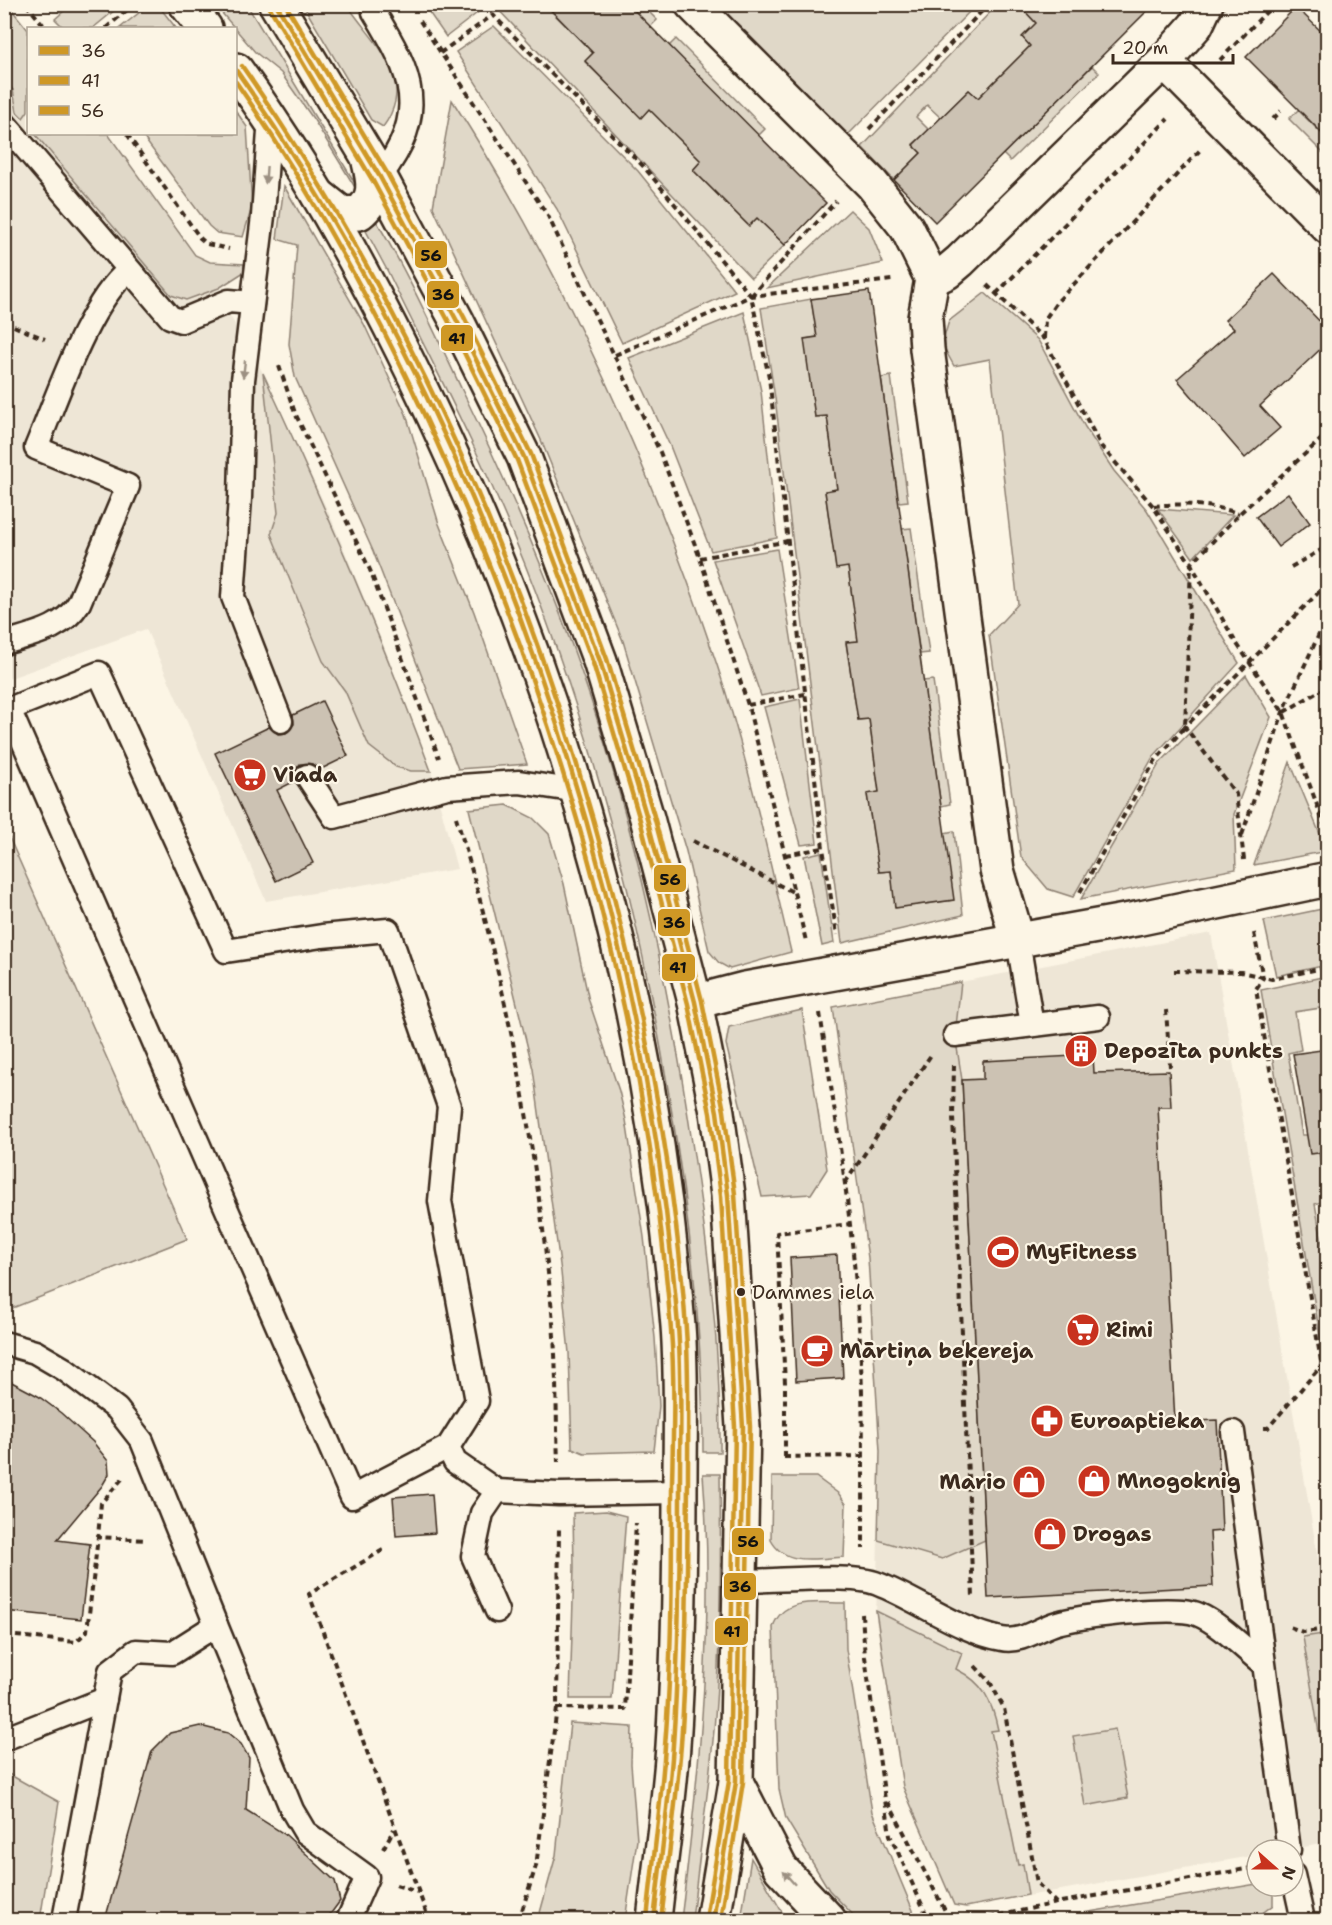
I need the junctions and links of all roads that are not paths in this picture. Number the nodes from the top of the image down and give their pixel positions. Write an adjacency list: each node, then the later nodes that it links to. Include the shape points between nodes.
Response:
1 (186, 4): 6 (street)
2 (276, 4): 11 (street)
3 (692, 4): 15 (street, via 852,164 907,228)
4 (1206, 4): 7 (street, via 1196,25)
5 (374, 12): 11 (lane, via 399,52 408,78 411,105 407,131 397,156)
6 (204, 27)
7 (1164, 61): 13 (street); 15 (street, via 960,261)
8 (237, 71): 9 (street)
9 (270, 117): 12 (street); 16 (lane, one-way to 16)
10 (4, 123): 14 (lane)
11 (374, 166): 12 (street, via 371,200 359,213 342,214); 23 (street, via 524,457 600,661 647,818)
12 (314, 191): 20 (street, via 390,321 470,495 533,651)
13 (1328, 227)
14 (129, 271): 16 (lane, via 170,317 181,321 229,302); 17 (lane, via 104,296 36,448 128,486 70,617)
15 (932, 279): 22 (street, via 925,318 928,361 997,870)
16 (252, 303): 18 (lane, one-way to 18, via 243,380 233,597)
17 (4, 643)
18 (281, 721)
19 (307, 776): 20 (lane, via 334,816 447,788 519,782)
20 (578, 790): 31 (street, via 609,907 657,1137 679,1330)
21 (1328, 879): 22 (street)
22 (1018, 941): 23 (street, via 745,989); 25 (lane)
23 (695, 1002): 32 (street, via 717,1112 736,1284 743,1427)
24 (1098, 1017): 25 (lane)
25 (1032, 1025): 26 (lane)
26 (955, 1035)
27 (4, 1343): 34 (lane, via 35,1352 64,1369 117,1409 142,1441)
28 (1233, 1432): 35 (lane)
29 (448, 1447): 29 (lane, via 477,1401 440,1201 449,1106 388,930 226,951 99,674 9,709 352,1497); 30 (lane, via 455,1462)
30 (497, 1491): 31 (lane); 33 (lane, via 482,1513 473,1556)
31 (680, 1492): 43 (street, via 673,1748)
32 (742, 1581): 35 (lane, via 872,1582 975,1631 1004,1640 1021,1640 1042,1627 1075,1618 1182,1611 1209,1620); 38 (street)
33 (497, 1611)
34 (216, 1625): 36 (lane, via 172,1653 136,1651 110,1671); 42 (lane, via 292,1810 305,1832 368,1877)
35 (1262, 1663): 39 (lane)
36 (105, 1699): 37 (lane); 41 (lane)
37 (4, 1739)
38 (736, 1782): 44 (street); 45 (street, one-way to 38, via 781,1869)
39 (1286, 1838)
40 (1298, 1898): 46 (lane)
41 (64, 1920)
42 (348, 1920)
43 (654, 1920)
44 (713, 1920)
45 (829, 1920)
46 (1303, 1920)

